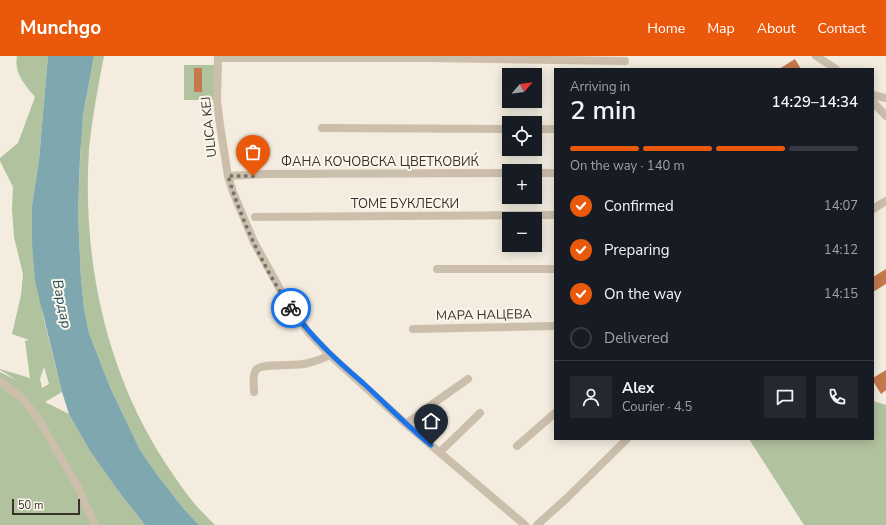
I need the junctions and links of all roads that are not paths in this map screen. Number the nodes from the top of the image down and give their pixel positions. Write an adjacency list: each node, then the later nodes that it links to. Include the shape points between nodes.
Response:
1 (816, 56): 4 (street)
2 (218, 57): 3 (street); 16 (street, ULICA KEJ, via 218,107)
3 (625, 62)
4 (834, 68)
5 (874, 95): 6 (street)
6 (886, 98)
7 (874, 103): 8 (street)
8 (886, 116)
9 (322, 128): 10 (street)
10 (502, 129)
11 (542, 129): 12 (street)
12 (554, 130)
13 (502, 173): 16 (street, ФАНА КОЧОВСКА ЦВЕТКОВИЌ)
14 (542, 173): 15 (street)
15 (554, 173)
16 (228, 176): 25 (street, ULICA KEJ, via 254,242 286,300 308,332)
17 (886, 201): 18 (street)
18 (874, 208)
19 (554, 215): 20 (street, ТОМЕ БУКЛЕСКИ)
20 (255, 217)
21 (554, 269): 22 (street)
22 (437, 270)
23 (554, 326): 24 (street, МАРА НАЦЕВА)
24 (413, 329)
25 (330, 355): 28 (street, via 304,364 260,367 255,373); 31 (street, ULICA KEJ)
26 (468, 378): 31 (street)
27 (0, 381): 35 (street, via 23,399 39,420 78,487)
28 (254, 392)
29 (480, 413): 34 (street)
30 (554, 414): 33 (street)
31 (406, 424): 34 (street, ULICA KEJ)
32 (626, 440): 37 (street)
33 (517, 446)
34 (440, 452): 36 (street, ULICA KEJ)
35 (95, 525)
36 (525, 525)
37 (538, 525)

